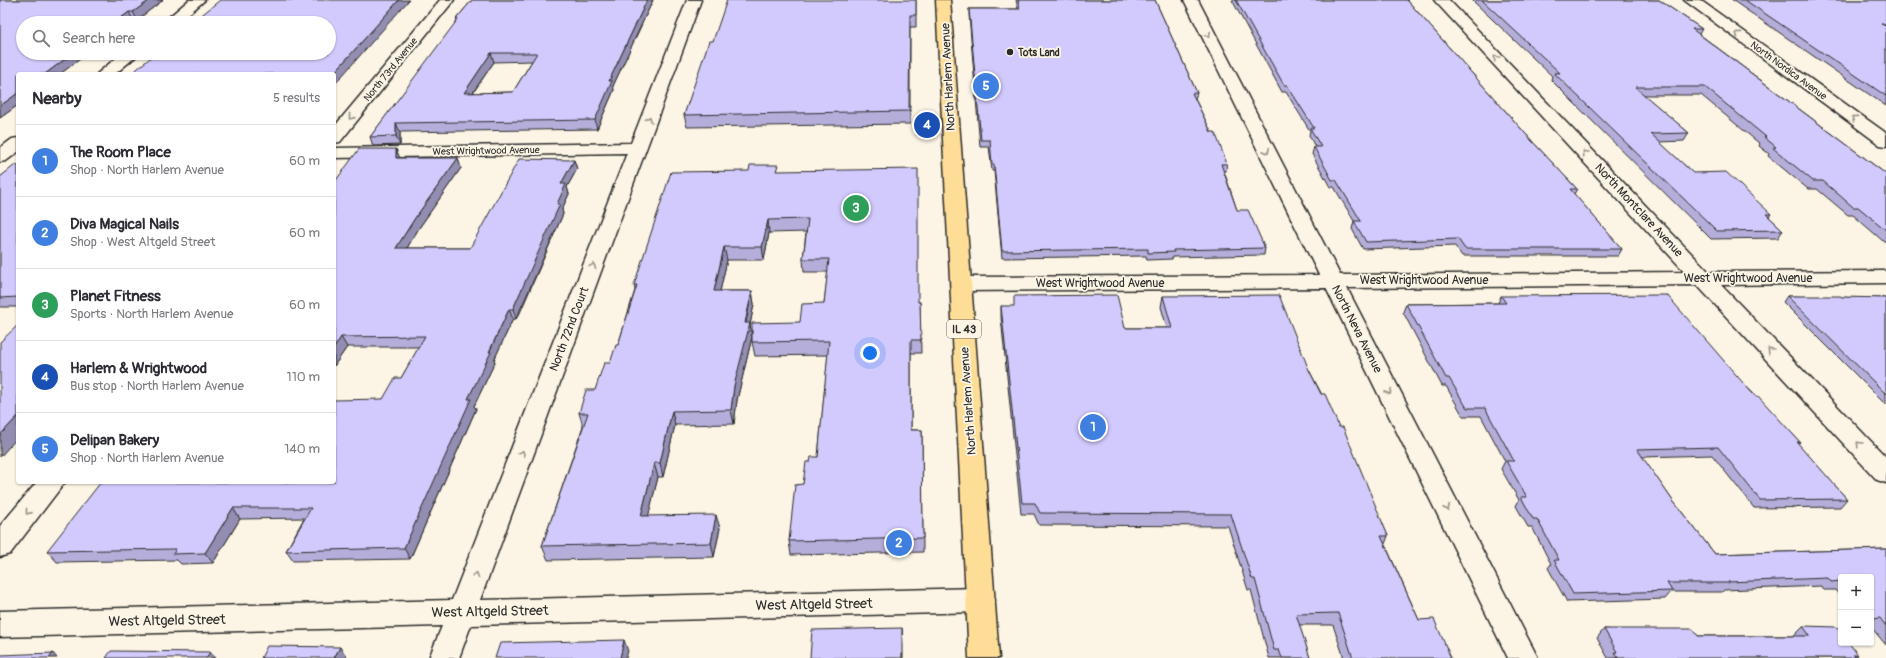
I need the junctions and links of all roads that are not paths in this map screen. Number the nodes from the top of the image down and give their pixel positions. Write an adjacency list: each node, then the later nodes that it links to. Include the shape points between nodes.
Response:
1 (198, 0): 8 (street)
2 (447, 0): 11 (street, North 73rd Avenue, one-way to 11)
3 (694, 0): 14 (street, North 72nd Court, one-way to 3)
4 (944, 0): 21 (main road, North Harlem Avenue / IL 43)
5 (1190, 0): 20 (street, North Neva Avenue, one-way to 20)
6 (1441, 0): 19 (street, North Montclare Avenue, one-way to 6)
7 (1691, 0): 12 (street, North Nordica Avenue, one-way to 7)
8 (178, 16)
9 (123, 60): 10 (street)
10 (108, 72)
11 (336, 136)
12 (1886, 141)
13 (16, 145): 16 (street)
14 (638, 148): 15 (street, West Wrightwood Avenue); 26 (street, North 72nd Court, one-way to 14)
15 (336, 152)
16 (0, 158): 17 (street)
17 (16, 158)
18 (1886, 277): 19 (street, West Wrightwood Avenue)
19 (1703, 278): 20 (street, West Wrightwood Avenue); 22 (street, North Montclare Avenue, one-way to 19)
20 (1332, 281): 21 (street, West Wrightwood Avenue); 30 (street, North Neva Avenue, one-way to 30)
21 (961, 284): 25 (main road, North Harlem Avenue / IL 43)
22 (1886, 473)
23 (50, 484): 24 (street, one-way to 24)
24 (0, 546)
25 (981, 600): 26 (street, West Altgeld Street); 29 (main road, North Harlem Avenue / IL 43)
26 (462, 611): 27 (street, West Altgeld Street); 28 (street, North 72nd Court)
27 (0, 624)
28 (444, 658)
29 (984, 658)
30 (1523, 658)

